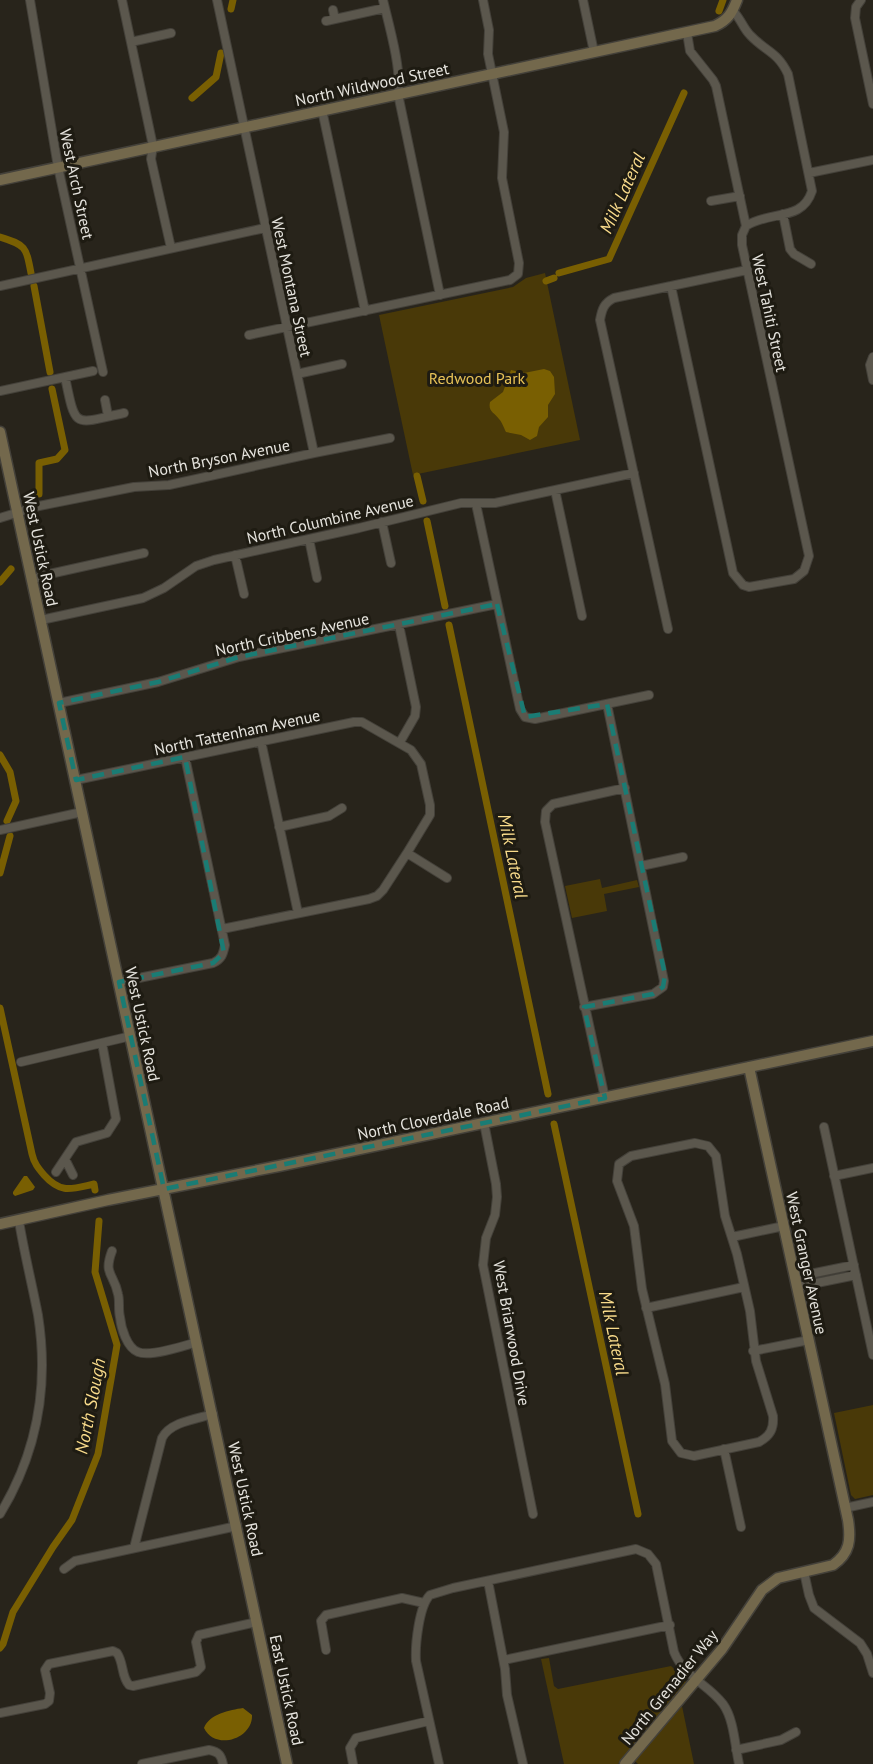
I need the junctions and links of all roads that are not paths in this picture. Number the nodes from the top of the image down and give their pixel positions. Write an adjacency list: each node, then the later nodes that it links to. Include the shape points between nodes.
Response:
1 (30, 0): 24 (street, West Arch Street)
2 (122, 0): 15 (street)
3 (217, 0): 21 (street, West Montana Street)
4 (483, 0): 17 (street)
5 (583, 0): 16 (street)
6 (737, 0): 10 (main road)
7 (384, 4): 11 (street); 18 (street)
8 (858, 4): 19 (street, via 855,18)
9 (333, 10): 11 (street)
10 (733, 11): 14 (main road, North Wildwood Street, via 726,21); 25 (street, via 756,41 782,61)
11 (335, 20): 12 (street)
12 (326, 21)
13 (171, 33): 15 (street)
14 (687, 33): 16 (main road, North Wildwood Street); 27 (street, West Tahiti Street, via 690,51 716,86)
15 (130, 42): 22 (street)
16 (594, 52): 17 (main road, North Wildwood Street)
17 (493, 74): 18 (main road, North Wildwood Street); 38 (street, via 504,132 502,178 518,274 510,280)
18 (398, 94): 20 (main road, North Wildwood Street); 38 (street)
19 (873, 104)
20 (322, 110): 21 (main road, North Wildwood Street); 39 (street)
21 (243, 127): 22 (main road, North Wildwood Street); 31 (street, West Montana Street)
22 (153, 147): 24 (main road, North Wildwood Street); 32 (street, via 151,159)
23 (873, 160): 25 (street)
24 (58, 167): 26 (main road, North Wildwood Street); 34 (street, West Arch Street)
25 (809, 174): 29 (street, via 812,191 808,203)
26 (0, 180)
27 (740, 196): 28 (street); 30 (street, West Tahiti Street)
28 (711, 201)
29 (783, 214): 30 (street); 33 (street, via 790,249)
30 (746, 226): 35 (street, West Tahiti Street, via 742,245)
31 (266, 228): 32 (street); 40 (street, West Montana Street)
32 (171, 248): 34 (street)
33 (811, 264)
34 (81, 268): 36 (street); 45 (street, West Arch Street)
35 (747, 270): 37 (street); 37 (street, West Tahiti Street, via 809,556 804,571 794,579 755,587 743,585 734,573)
36 (0, 286)
37 (671, 286): 56 (street, via 614,298 604,305 600,320)
38 (440, 295): 39 (street)
39 (365, 311): 40 (street)
40 (286, 327): 41 (street); 46 (street, West Montana Street)
41 (249, 335)
42 (872, 357): 48 (street)
43 (342, 364): 46 (street)
44 (93, 371): 47 (street)
45 (103, 372)
46 (297, 374): 55 (street, West Montana Street)
47 (64, 377): 49 (street); 52 (street, via 74,416 85,421)
48 (873, 380)
49 (0, 391)
50 (105, 400): 52 (street)
51 (124, 413): 52 (street)
52 (108, 416)
53 (0, 432): 59 (main road, West Ustick Road)
54 (390, 438): 55 (street, North Bryson Avenue)
55 (314, 453): 59 (street, North Bryson Avenue)
56 (634, 473): 57 (street, North Columbine Avenue); 73 (street)
57 (555, 490): 58 (street, North Columbine Avenue); 70 (street)
58 (476, 504): 61 (street, North Columbine Avenue, via 461,502); 69 (street)
59 (18, 513): 60 (street, North Bryson Avenue); 67 (main road, West Ustick Road)
60 (0, 518)
61 (382, 522): 62 (street, North Columbine Avenue); 65 (street)
62 (309, 539): 64 (street, North Columbine Avenue); 66 (street)
63 (144, 553): 67 (street)
64 (236, 555): 68 (street); 71 (street, North Columbine Avenue, via 196,566 143,598)
65 (391, 563)
66 (317, 578)
67 (32, 580): 71 (main road, West Ustick Road)
68 (244, 594)
69 (497, 604): 72 (street, North Cribbens Avenue); 76 (street, via 525,717 535,719)
70 (582, 616)
71 (41, 620): 75 (main road, West Ustick Road)
72 (399, 625): 75 (street, North Cribbens Avenue, via 239,657 158,682); 78 (street, via 416,707)
73 (668, 629)
74 (649, 695): 76 (street)
75 (59, 703): 80 (main road, West Ustick Road)
76 (607, 704): 81 (street)
77 (261, 741): 78 (street, North Tattenham Avenue, via 362,722); 79 (street, North Tattenham Avenue); 84 (street)
78 (400, 742): 86 (street, North Tattenham Avenue, via 421,764 430,805 430,815)
79 (185, 757): 80 (street, North Tattenham Avenue); 91 (street)
80 (76, 780): 83 (main road, West Ustick Road)
81 (625, 788): 88 (street); 93 (street, via 553,804 546,811 545,822)
82 (342, 808): 84 (street, via 330,816)
83 (82, 812): 85 (street); 92 (main road, West Ustick Road)
84 (279, 827): 90 (street)
85 (0, 830)
86 (407, 853): 89 (street); 90 (street, North Tattenham Avenue, via 377,896)
87 (683, 857): 88 (street)
88 (641, 866): 93 (street, via 665,975 663,987 653,994)
89 (447, 878)
90 (298, 913): 91 (street, North Tattenham Avenue)
91 (222, 929): 92 (street, via 225,945 220,960)
92 (119, 982): 94 (main road, West Ustick Road)
93 (584, 1007): 99 (street)
94 (131, 1036): 96 (street); 107 (main road, West Ustick Road)
95 (873, 1041): 98 (main road, North Cloverdale Road)
96 (102, 1043): 97 (street); 102 (street, via 116,1119 107,1132 76,1142)
97 (21, 1062)
98 (749, 1067): 99 (main road, North Cloverdale Road); 110 (main road, West Granger Avenue)
99 (605, 1098): 100 (main road, North Cloverdale Road)
100 (484, 1123): 107 (main road, North Cloverdale Road); 128 (street, West Briarwood Drive, via 497,1197 483,1265)
101 (824, 1127): 106 (street)
102 (65, 1159): 104 (street); 105 (street)
103 (873, 1168): 106 (street)
104 (56, 1172)
105 (73, 1175)
106 (834, 1176): 113 (street)
107 (164, 1190): 108 (main road, North Cloverdale Road); 120 (main road, West Ustick Road)
108 (19, 1221): 109 (main road, North Cloverdale Road); 127 (street, via 38,1316 40,1392 36,1433)
109 (0, 1224)
110 (784, 1226): 111 (street); 115 (main road, West Granger Avenue)
111 (732, 1237): 116 (street); 117 (street, via 716,1156 708,1146 695,1143 631,1156 619,1164 617,1181 633,1226)
112 (112, 1251): 120 (street, via 107,1263 109,1274 118,1294 119,1316 130,1346 147,1354)
113 (854, 1265): 114 (street); 115 (street)
114 (856, 1275): 115 (street); 118 (street)
115 (796, 1282): 119 (main road, West Granger Avenue)
116 (744, 1287): 117 (street); 121 (street)
117 (646, 1308): 124 (street, via 665,1384 672,1440 687,1456)
118 (870, 1325): 122 (street)
119 (809, 1340): 121 (street); 126 (main road, West Granger Avenue)
120 (197, 1342): 123 (main road, West Ustick Road)
121 (753, 1351): 124 (street, via 773,1416 771,1431 759,1442)
122 (873, 1354)
123 (213, 1414): 129 (main road, West Ustick Road); 131 (street, via 166,1430)
124 (724, 1449): 130 (street)
125 (873, 1502): 126 (street)
126 (845, 1508): 132 (main road, West Granger Avenue, via 850,1533)
127 (0, 1514)
128 (533, 1514)
129 (237, 1526): 131 (street); 137 (main road, West Ustick Road)
130 (741, 1527)
131 (134, 1548): 133 (street, via 75,1561)
132 (848, 1550): 134 (main road, North Grenadier Way, via 833,1565)
133 (64, 1569)
134 (804, 1572): 141 (street, via 814,1608 860,1643); 142 (main road, North Grenadier Way, via 778,1578 762,1590 722,1649)
135 (488, 1581): 136 (street, via 430,1594); 138 (street, via 636,1549 648,1554 656,1564); 140 (street)
136 (424, 1603): 139 (street, via 402,1598 322,1617); 144 (street, via 415,1648)
137 (257, 1622): 143 (street, via 199,1635 196,1642 201,1667 196,1672 133,1686 126,1682 117,1653 49,1664 45,1670 49,1701); 149 (main road, East Ustick Road)
138 (670, 1625): 140 (street); 142 (street, via 676,1657)
139 (326, 1650)
140 (504, 1660): 152 (street, via 507,1695)
141 (873, 1673)
142 (695, 1680): 146 (street, via 723,1703); 153 (main road, North Grenadier Way)
143 (0, 1713)
144 (429, 1721): 150 (street, via 362,1735 350,1748); 151 (street)
145 (796, 1732): 146 (street, via 781,1740)
146 (736, 1750): 154 (street)
147 (144, 1764): 148 (street, via 209,1750 222,1756)
148 (223, 1764)
149 (287, 1764)
150 (353, 1764)
151 (439, 1764)
152 (523, 1764)
153 (625, 1764)
154 (739, 1764)

